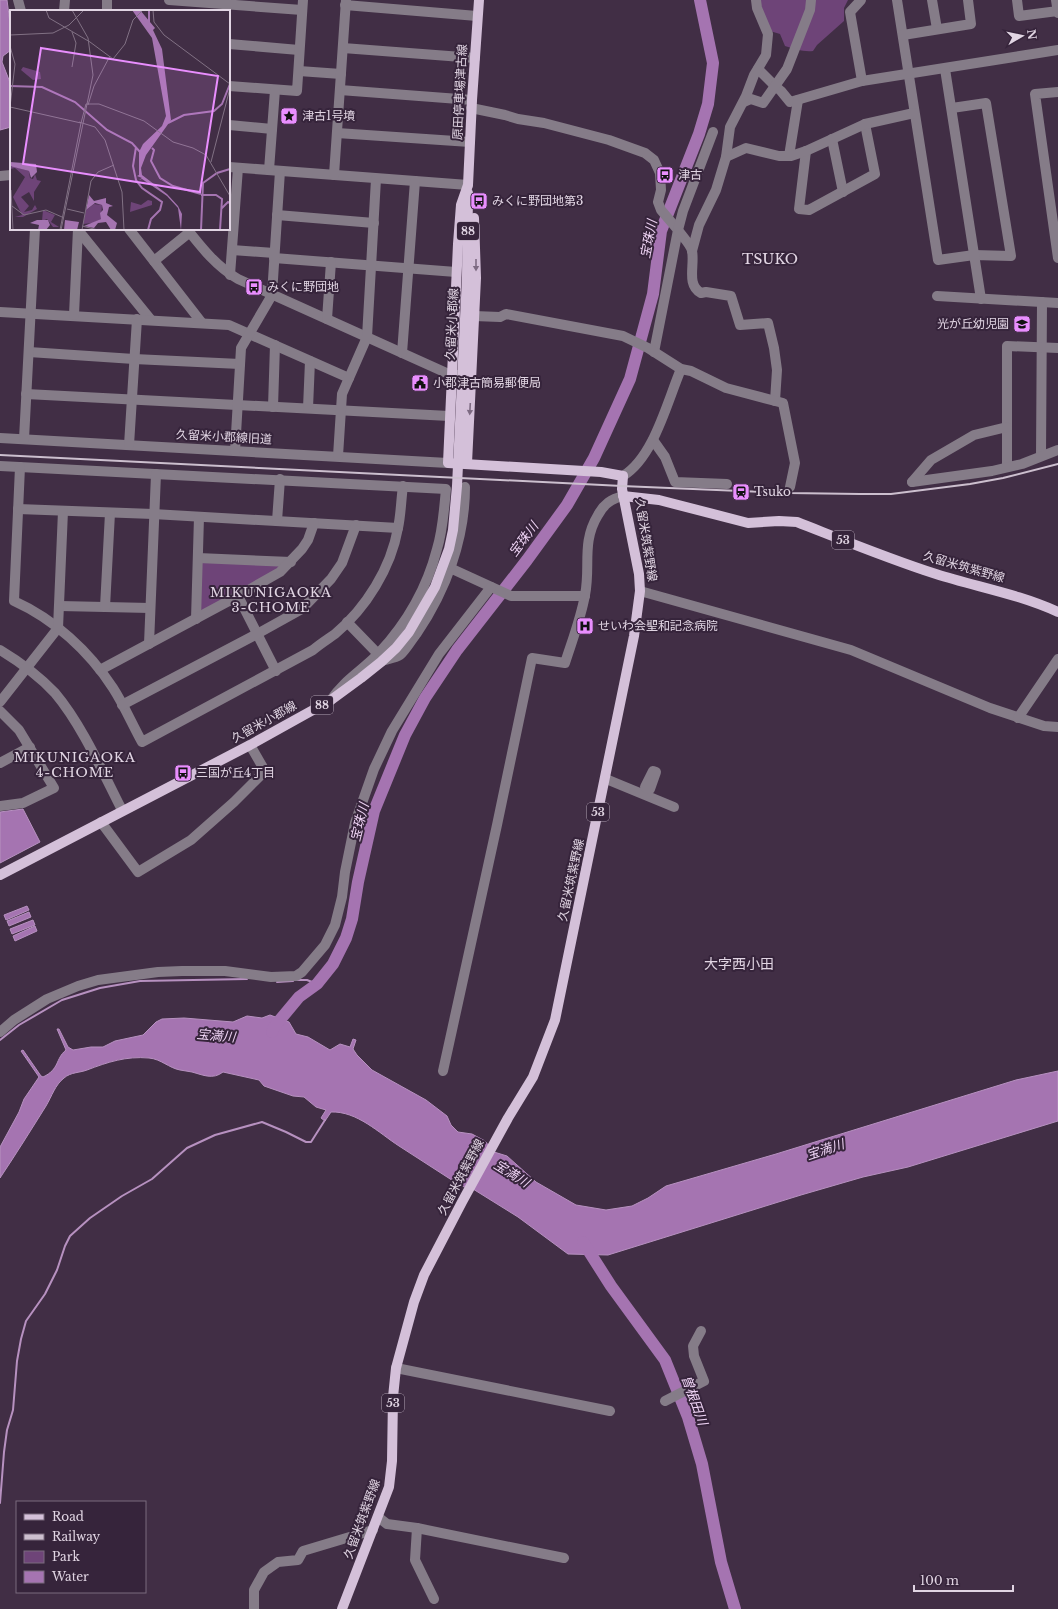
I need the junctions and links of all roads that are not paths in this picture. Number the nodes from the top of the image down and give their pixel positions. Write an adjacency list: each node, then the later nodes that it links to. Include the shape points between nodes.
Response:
1 (18, 0): 17 (street)
2 (65, 0): 18 (street)
3 (107, 0): 19 (street)
4 (169, 0): 15 (street)
5 (479, 0): 21 (main road, 原田停車場津古線)
6 (756, 0): 29 (street, via 768,34 766,55)
7 (811, 0): 36 (street, via 810,10 787,70)
8 (861, 0): 34 (street, via 850,12)
9 (897, 0): 23 (street)
10 (932, 0): 22 (street)
11 (968, 0): 22 (street, via 971,24)
12 (1017, 0): 20 (street, via 1019,16)
13 (1056, 0): 20 (street)
14 (346, 3): 21 (street); 25 (street)
15 (198, 4): 16 (street)
16 (302, 5): 26 (street)
17 (21, 10)
18 (64, 10)
19 (106, 10)
20 (1058, 12)
21 (477, 16): 28 (main road, 原田停車場津古線)
22 (937, 30): 23 (street)
23 (903, 35): 33 (street)
24 (230, 44): 26 (street)
25 (342, 48): 28 (street); 32 (street)
26 (300, 50): 31 (street)
27 (1058, 50): 30 (street)
28 (475, 58): 42 (main road, 原田停車場津古線)
29 (758, 69): 36 (street); 41 (street)
30 (945, 69): 33 (street); 43 (street)
31 (298, 71): 32 (street); 37 (street, via 297,91)
32 (341, 74): 38 (street)
33 (908, 74): 34 (street); 44 (street)
34 (862, 81): 40 (street)
35 (230, 86): 37 (street)
36 (775, 86): 40 (street, via 790,102); 41 (street, via 763,103 751,99)
37 (275, 90): 47 (street)
38 (340, 90): 42 (street); 49 (street)
39 (1058, 92): 76 (street, via 1034,94)
40 (798, 100): 53 (street)
41 (744, 102): 54 (street, via 730,127)
42 (472, 104): 51 (main road, 原田停車場津古線); 67 (street, via 518,119 609,140 645,153 654,160 660,173 662,190 658,202 661,210)
43 (952, 108): 74 (street); 74 (street, via 986,103 1011,256)
44 (914, 113): 45 (street); 74 (street, via 938,260)
45 (865, 124): 50 (street); 64 (street, via 875,174)
46 (230, 125): 47 (street)
47 (272, 129): 56 (street)
48 (713, 132): 67 (street)
49 (336, 133): 51 (street); 59 (street)
50 (832, 139): 52 (street); 64 (street)
51 (470, 142): 63 (main road, 原田停車場津古線)
52 (806, 151): 53 (street); 64 (street, via 800,209 809,210)
53 (789, 156): 54 (street, via 746,148)
54 (726, 157): 73 (street, via 716,190 699,225)
55 (234, 168): 56 (street); 72 (street)
56 (269, 170): 57 (street)
57 (280, 171): 59 (street); 65 (street)
58 (10, 175): 60 (street)
59 (334, 175): 61 (street)
60 (0, 176)
61 (376, 178): 62 (street); 66 (street)
62 (416, 181): 63 (street); 80 (street)
63 (468, 185): 81 (main road, 原田停車場津古線, via 461,205); 90 (main road, 久留米小郡線 / 88)
64 (843, 192)
65 (277, 215): 66 (street); 75 (street)
66 (374, 223): 79 (street)
67 (677, 228): 73 (street); 101 (street)
68 (36, 230): 89 (street)
69 (78, 230): 91 (street); 94 (street)
70 (130, 230): 77 (street)
71 (188, 231): 77 (street); 82 (street)
72 (232, 250): 75 (street); 82 (street)
73 (692, 251): 113 (street, via 693,282 696,291 731,296 740,325 768,323 777,370)
74 (974, 254): 85 (street)
75 (274, 255): 78 (street); 83 (street)
76 (1058, 258)
77 (154, 261): 95 (street)
78 (331, 262): 79 (street); 93 (street)
79 (370, 266): 80 (street); 97 (street)
80 (409, 268): 81 (street); 103 (street)
81 (456, 272): 108 (main road, 原田停車場津古線)
82 (230, 275): 83 (street)
83 (272, 295): 93 (street); 96 (street)
84 (937, 296): 85 (street)
85 (981, 299): 86 (street)
86 (1042, 302): 87 (street); 99 (street)
87 (1058, 302)
88 (0, 312): 89 (street)
89 (31, 313): 91 (street); 102 (street)
90 (470, 314): 101 (street, via 500,317 506,314 623,336); 109 (main road); 167 (main road, 久留米小郡線 / 88, via 453,530 442,571 423,609 396,648)
91 (74, 315): 92 (street)
92 (137, 319): 94 (street); 104 (street)
93 (327, 319): 97 (street)
94 (150, 320): 95 (street)
95 (202, 323): 96 (street, via 229,325)
96 (249, 333): 98 (street); 106 (street, via 241,348)
97 (367, 338): 103 (street); 110 (street)
98 (275, 345): 105 (street); 115 (street)
99 (1041, 348): 100 (street); 119 (street, via 1007,346); 127 (street)
100 (1058, 348)
101 (651, 350): 107 (street)
102 (29, 352): 104 (street); 111 (street)
103 (402, 353): 108 (street)
104 (134, 359): 106 (street); 112 (street)
105 (310, 361): 110 (street); 116 (street)
106 (240, 364): 114 (street)
107 (680, 369): 113 (street, via 691,371 726,388); 122 (street)
108 (451, 375): 109 (street); 118 (main road, 原田停車場津古線)
109 (471, 375): 129 (main road, one-way to 129)
110 (349, 378): 117 (street, via 342,394)
111 (26, 394): 112 (street); 121 (street)
112 (132, 399): 114 (street); 123 (street)
113 (775, 401): 139 (street, via 783,403 795,463)
114 (236, 406): 115 (street); 125 (street)
115 (273, 407): 116 (street)
116 (308, 408): 117 (street)
117 (340, 410): 118 (street); 126 (street)
118 (449, 416): 128 (main road, 原田停車場津古線)
119 (1007, 427): 132 (street); 132 (street, via 974,434 931,460 912,482)
120 (0, 438): 121 (street, 久留米小郡線旧道)
121 (24, 439): 123 (street, 久留米小郡線旧道)
122 (653, 440): 134 (street, via 642,458); 136 (street, via 665,457 675,482)
123 (129, 445): 125 (street, 久留米小郡線旧道)
124 (1058, 450): 127 (street)
125 (235, 451): 126 (street, 久留米小郡線旧道)
126 (338, 456): 128 (street, 久留米小郡線旧道)
127 (1041, 456): 132 (street)
128 (448, 463): 129 (main road)
129 (467, 463): 134 (main road, via 601,472)
130 (0, 466): 131 (street)
131 (20, 467): 133 (street); 141 (street)
132 (1007, 467)
133 (156, 474): 135 (street); 144 (street)
134 (623, 476): 140 (main road)
135 (280, 479): 137 (street); 146 (street)
136 (727, 484)
137 (403, 486): 149 (street); 167 (street, via 446,489 443,523 437,549 420,596)
138 (465, 487): 152 (street, via 465,507)
139 (790, 487)
140 (623, 496): 154 (main road, 久留米筑紫野線 / 53, via 639,574); 156 (street, via 612,498 603,507 591,527 588,538 588,579); 160 (main road, 久留米筑紫野線 / 53, via 659,500 748,523 797,522 936,574 1038,603)
141 (18, 509): 142 (street); 163 (street, via 14,601)
142 (63, 511): 143 (street); 157 (street)
143 (110, 513): 144 (street); 158 (street)
144 (153, 514): 145 (street); 159 (street)
145 (199, 517): 146 (street); 150 (street)
146 (277, 521): 147 (street)
147 (314, 523): 148 (street); 151 (street, via 308,540)
148 (356, 525): 149 (street); 164 (street, via 342,563 327,584 302,609)
149 (398, 528): 162 (street, via 386,564 375,586)
150 (198, 558): 151 (street); 161 (street)
151 (291, 562): 155 (street, via 280,572)
152 (450, 568): 153 (street); 167 (street, via 431,613 414,637 400,654)
153 (493, 588): 156 (street, via 511,596); 186 (street, via 439,654 392,731 374,769 354,823 335,925 325,945 302,972 296,976 271,977 225,972 174,971 98,980 48,999)
154 (640, 591): 175 (street, via 852,650); 180 (main road, 久留米筑紫野線 / 53, via 634,636)
155 (238, 596): 161 (street); 164 (street)
156 (585, 596): 187 (street, via 565,663 532,658)
157 (60, 606): 158 (street); 163 (street)
158 (105, 607): 159 (street)
159 (150, 608): 165 (street)
160 (1058, 612)
161 (196, 619): 165 (street)
162 (347, 622): 167 (street); 171 (street, via 313,650)
163 (58, 628): 169 (street); 170 (street)
164 (258, 634): 171 (street); 173 (street)
165 (149, 644): 170 (street)
166 (0, 650): 169 (street)
167 (379, 658): 177 (main road, 久留米小郡線 / 88, via 330,700)
168 (1058, 659): 175 (street)
169 (28, 668): 172 (street); 183 (street, via 55,694 73,719)
170 (100, 670): 173 (street)
171 (276, 670): 173 (street, via 142,742)
172 (0, 702)
173 (122, 705)
174 (0, 711): 178 (street, via 19,730)
175 (1018, 718): 176 (street, via 1044,726)
176 (1058, 727)
177 (250, 745): 183 (main road, 久留米小郡線 / 88); 184 (street, via 265,771 191,840 138,872)
178 (30, 747): 179 (street); 181 (street, via 54,788 23,803)
179 (0, 763)
180 (606, 779): 182 (street, via 646,791); 189 (main road, 久留米筑紫野線 / 53, via 555,1020 533,1077 508,1118 424,1275)
181 (0, 806)
182 (674, 807)
183 (122, 810): 184 (main road, 久留米小郡線 / 88)
184 (101, 822): 185 (main road, 久留米小郡線 / 88)
185 (0, 875)
186 (0, 1032)
187 (443, 1071)
188 (701, 1331): 190 (street, via 693,1346 694,1356 704,1381)
189 (396, 1368): 191 (street); 192 (main road, 久留米筑紫野線 / 53, via 391,1477)
190 (665, 1401)
191 (610, 1411)
192 (378, 1517): 193 (street, via 387,1524); 194 (main road, 久留米筑紫野線 / 53)
193 (417, 1528): 195 (street); 196 (street, via 415,1560)
194 (373, 1530): 197 (street, via 303,1551 298,1560 278,1562 264,1572 254,1590); 198 (main road, 久留米筑紫野線 / 53)
195 (564, 1558)
196 (434, 1599)
197 (254, 1609)
198 (342, 1609)

